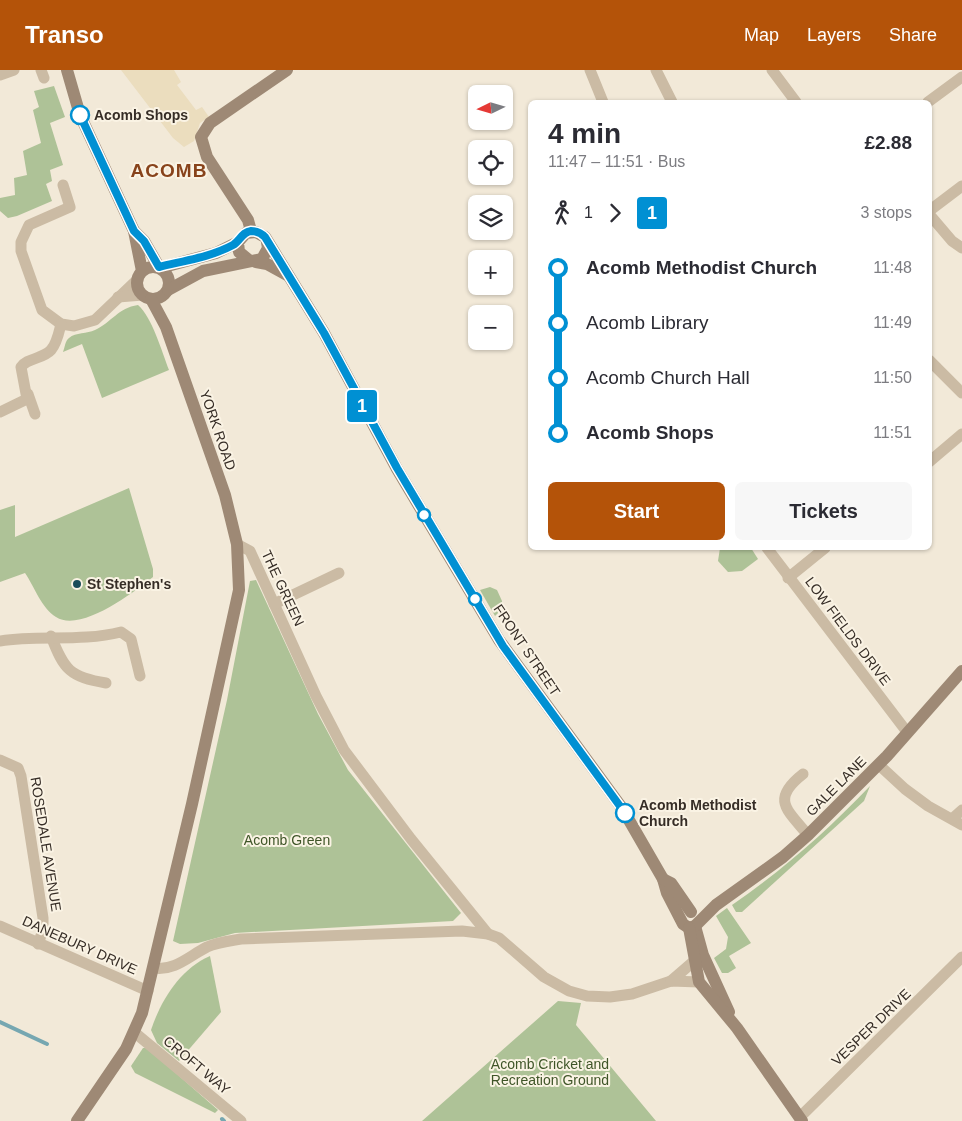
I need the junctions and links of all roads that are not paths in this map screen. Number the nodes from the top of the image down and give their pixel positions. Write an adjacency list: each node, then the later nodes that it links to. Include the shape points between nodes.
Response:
1 (14, 70): 7 (street)
2 (67, 70): 17 (street, via 80,115)
3 (287, 70): 18 (street, via 203,131 201,145 248,220)
4 (590, 70): 9 (street)
5 (656, 70): 10 (street)
6 (772, 70): 11 (street)
7 (0, 75)
8 (962, 77): 12 (street)
9 (602, 100)
10 (671, 100)
11 (794, 100)
12 (931, 100)
13 (64, 185): 29 (street, via 70,207 29,225 21,242 21,251 42,310)
14 (962, 186): 15 (street)
15 (932, 211)
16 (932, 217): 21 (street, via 952,242)
17 (134, 231): 23 (street); 24 (street)
18 (251, 231): 19 (street); 20 (street, via 261,234)
19 (238, 242): 22 (street, via 239,252); 23 (street, via 216,253)
20 (268, 242): 22 (street, via 266,254); 25 (street, FRONT STREET)
21 (962, 248)
22 (253, 261): 25 (street, via 267,264); 26 (street, via 203,271)
23 (160, 268): 24 (street, via 150,267); 26 (street, via 168,276)
24 (140, 275): 27 (street); 28 (street, via 138,288)
25 (287, 275): 56 (street, FRONT STREET, via 324,333 397,468 503,646 622,808 663,879 667,893)
26 (167, 291): 28 (street, via 159,298); 30 (street, YORK ROAD)
27 (118, 297): 28 (street); 29 (street, via 95,320 80,325)
28 (147, 297): 30 (street, YORK ROAD)
29 (61, 324): 33 (street, via 51,350 21,367)
30 (166, 327): 38 (street, YORK ROAD, via 225,495)
31 (932, 363): 32 (street)
32 (962, 393)
33 (28, 394): 34 (street, via 23,402); 35 (street)
34 (0, 412)
35 (36, 414)
36 (962, 434): 37 (street)
37 (932, 459)
38 (236, 544): 43 (street, THE GREEN, via 250,551); 62 (street, THE GREEN, via 240,576 233,623)
39 (768, 550): 42 (street, LOW FIELDS DRIVE)
40 (823, 550): 42 (street)
41 (338, 573): 43 (street)
42 (788, 578): 49 (street, LOW FIELDS DRIVE)
43 (274, 604): 58 (street, THE GREEN, via 316,696 352,763)
44 (51, 636): 45 (street); 47 (street, via 72,638 126,634 134,646); 48 (street, via 58,654 72,672 81,678)
45 (0, 641)
46 (962, 671): 49 (street, GALE LANE)
47 (140, 676)
48 (106, 682)
49 (907, 732): 51 (street, GALE LANE)
50 (0, 760): 59 (street, ROSEDALE AVENUE, via 18,768 21,776 43,918)
51 (879, 765): 54 (street, via 904,789); 55 (street, GALE LANE)
52 (803, 774): 55 (street, via 789,784 785,802 787,810)
53 (962, 810): 54 (street)
54 (957, 822)
55 (808, 835): 56 (street, GALE LANE, via 783,857)
56 (692, 920): 61 (street); 66 (street, via 703,955)
57 (0, 926): 59 (street, DANEBURY DRIVE)
58 (488, 934): 62 (street, THE GREEN, via 462,931 242,939 210,946 173,968); 63 (street, THE GREEN, via 499,938 544,977 569,991 587,996 632,994)
59 (38, 944): 65 (street, DANEBURY DRIVE)
60 (962, 957): 68 (street, VESPER DRIVE)
61 (693, 962): 63 (street); 64 (street)
62 (154, 968): 65 (street, THE GREEN)
63 (671, 981): 64 (street)
64 (698, 982): 66 (street)
65 (148, 991): 67 (street, THE GREEN)
66 (737, 1028): 68 (street)
67 (134, 1032): 69 (street, THE GREEN); 70 (street, CROFT WAY)
68 (801, 1119)
69 (77, 1121)
70 (241, 1121)

